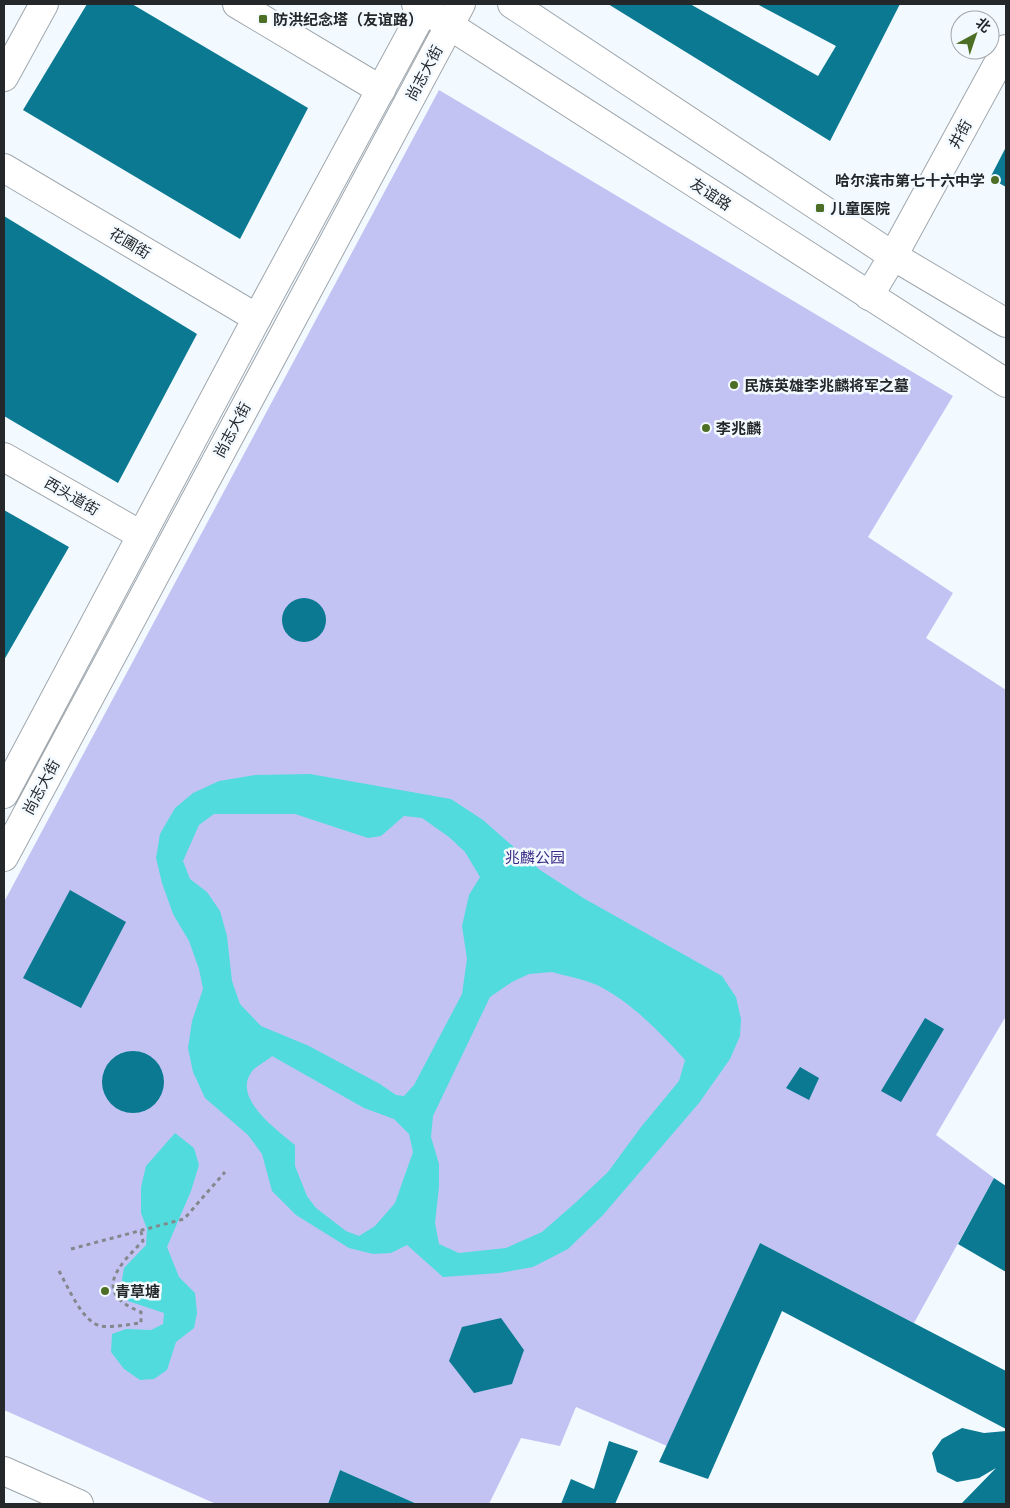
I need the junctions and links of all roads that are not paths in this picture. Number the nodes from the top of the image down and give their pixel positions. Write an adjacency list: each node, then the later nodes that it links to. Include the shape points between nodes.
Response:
1 (44, 4): 7 (main road)
2 (237, 4): 8 (main road)
3 (512, 4): 10 (main road)
4 (422, 5): 5 (main road, 友谊路); 8 (main road, 尚志大街)
5 (455, 14): 11 (main road, 友谊路); 19 (main road, 尚志大街)
6 (1006, 50): 10 (main road, 井街)
7 (4, 77)
8 (381, 90): 12 (main road, 尚志大街)
9 (4, 168): 12 (main road, 花圃街)
10 (893, 256): 11 (main road, 井街); 13 (main road)
11 (869, 296): 14 (main road, 友谊路)
12 (257, 318): 16 (main road, 尚志大街)
13 (1006, 323)
14 (1006, 383)
15 (4, 457): 16 (main road, 西头道街)
16 (141, 535): 17 (main road, 尚志大街)
17 (11, 762): 18 (main road, 尚志大街)
18 (4, 794)
19 (4, 856)
20 (4, 1471): 21 (main road)
21 (78, 1504)

